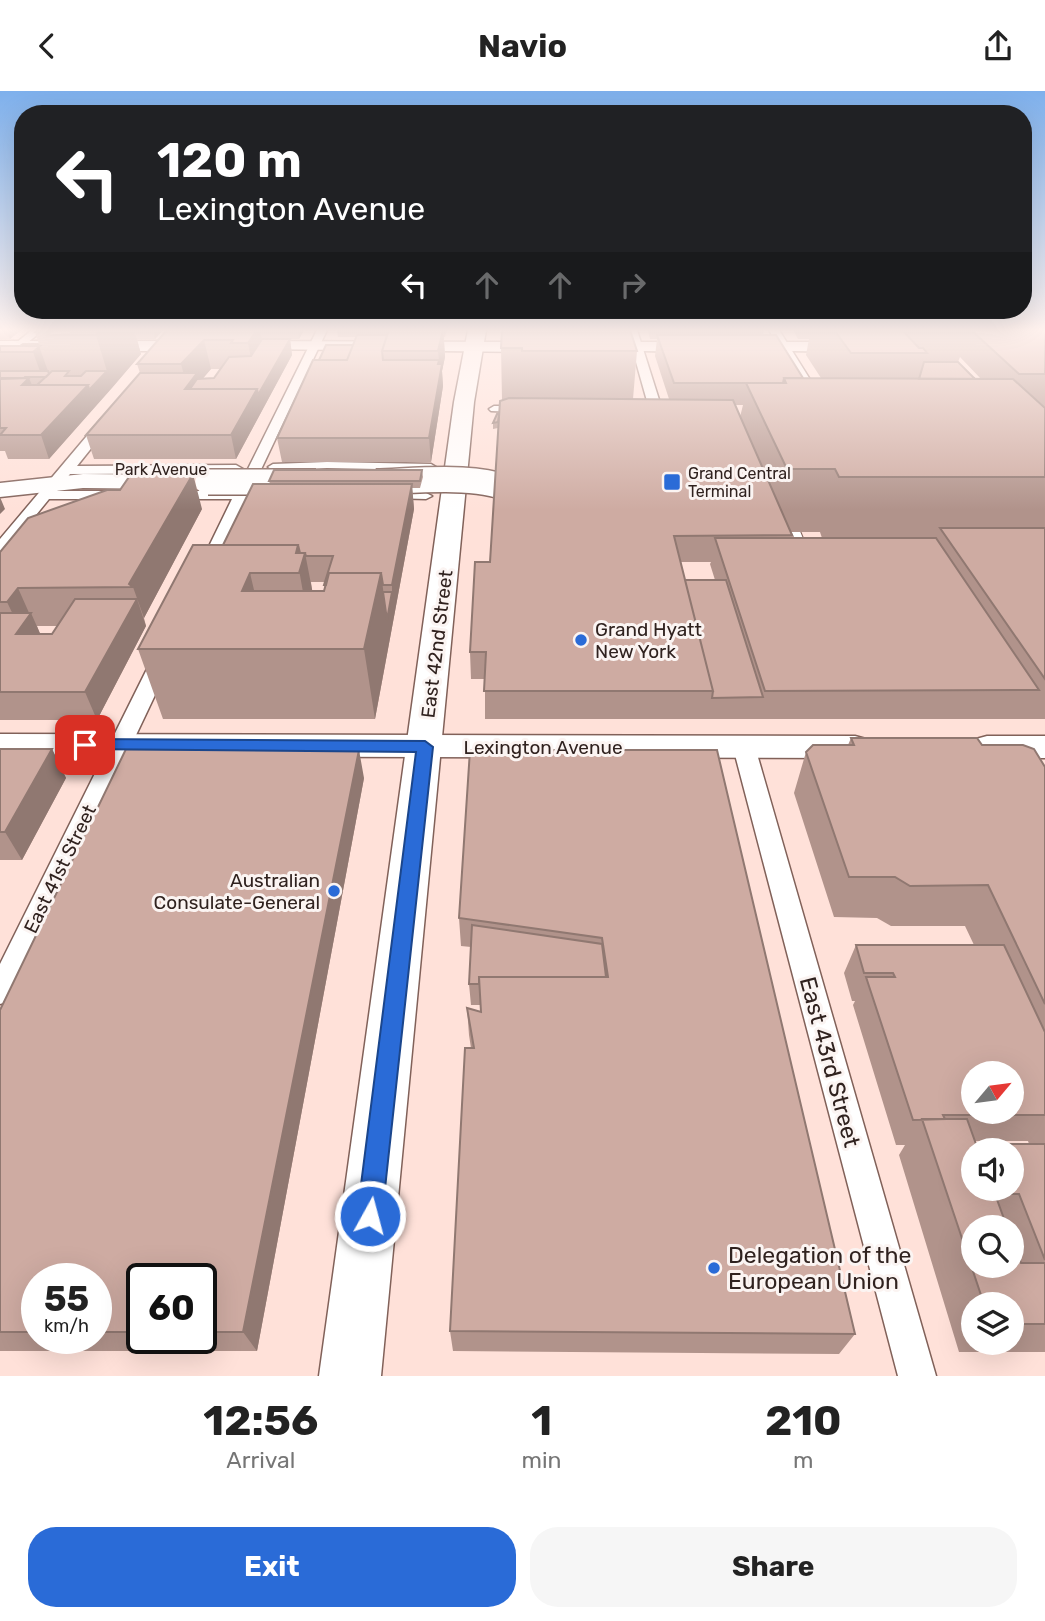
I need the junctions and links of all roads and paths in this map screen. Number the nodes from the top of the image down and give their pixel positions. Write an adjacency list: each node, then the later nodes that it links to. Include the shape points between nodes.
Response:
1 (293, 390): 13 (street)
2 (466, 390): 29 (main road, East 42nd Street)
3 (650, 390): 9 (street, via 655,408)
4 (811, 390): 5 (street)
5 (821, 406)
6 (494, 409): 7 (street)
7 (528, 409)
8 (114, 414): 16 (street)
9 (677, 418): 10 (main road)
10 (644, 426)
11 (273, 467): 12 (street)
12 (432, 467)
13 (255, 470): 16 (street, Park Avenue); 20 (street)
14 (0, 471): 16 (main road, Park Avenue)
15 (515, 471): 17 (main road, Park Avenue, via 506,478)
16 (59, 479): 17 (main road, Park Avenue, bridge); 18 (main road); 19 (main road); 20 (street, Park Avenue); 24 (street)
17 (480, 482): 23 (main road, Park Avenue, bridge, via 516,491 517,533)
18 (0, 483)
19 (0, 492)
20 (243, 495): 25 (street)
21 (384, 496): 22 (street)
22 (426, 496)
23 (522, 541)
24 (0, 549)
25 (197, 588)
26 (170, 643): 28 (street, East 41st Street)
27 (0, 745): 28 (main road, Lexington Avenue)
28 (120, 745): 29 (main road, Lexington Avenue); 34 (street, East 41st Street)
29 (425, 747): 30 (main road, Lexington Avenue); 35 (main road, East 42nd Street)
30 (744, 747): 31 (main road, Lexington Avenue); 36 (street, East 43rd Street)
31 (888, 747)
32 (955, 747): 33 (main road)
33 (1041, 754)
34 (0, 992)
35 (351, 1376)
36 (917, 1376)

